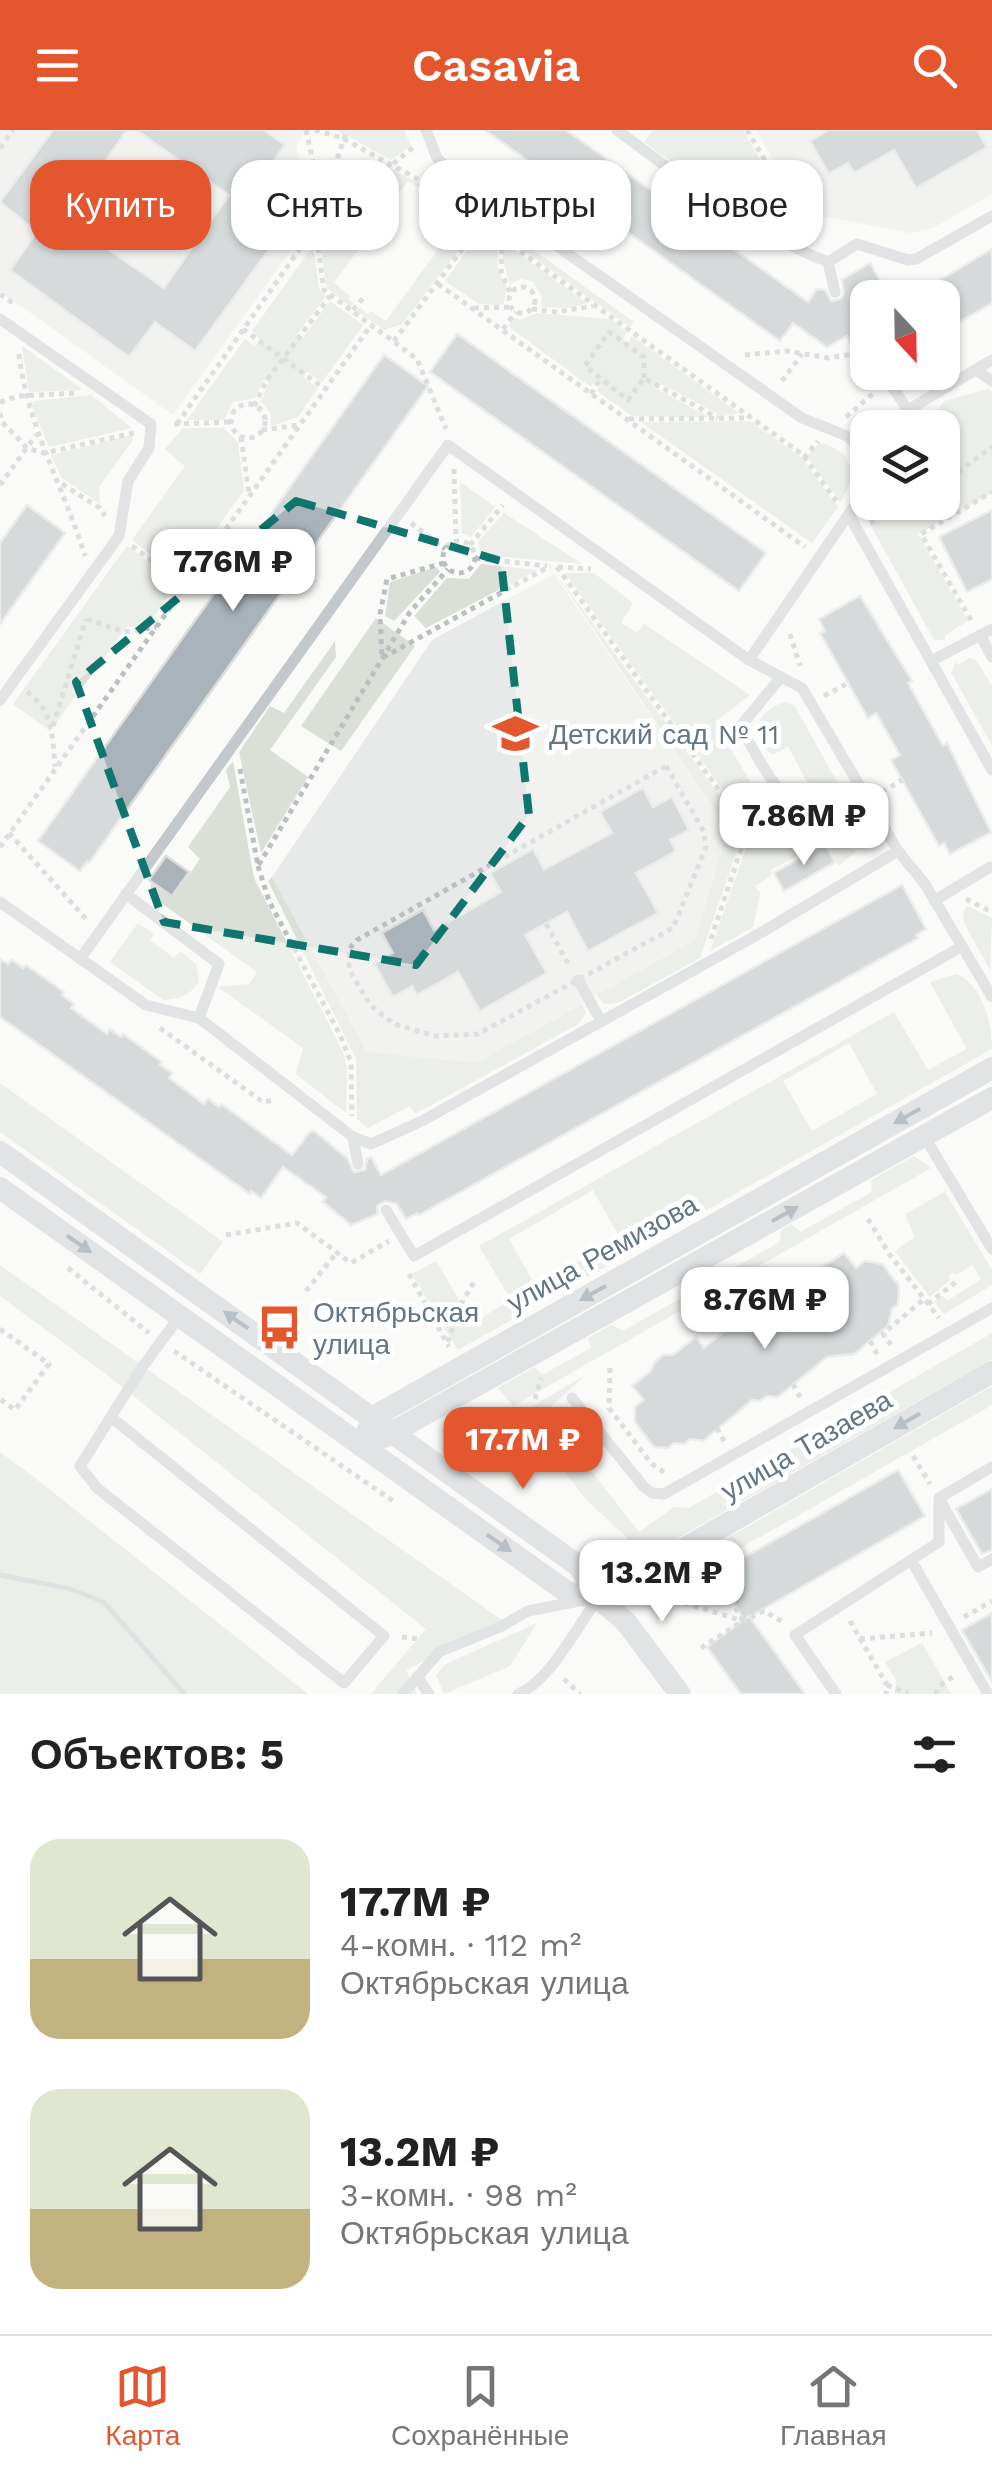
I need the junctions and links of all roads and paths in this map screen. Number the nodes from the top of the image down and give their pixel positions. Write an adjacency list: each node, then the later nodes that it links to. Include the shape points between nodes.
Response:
1 (12, 130): 9 (path)
2 (306, 130): 10 (path)
3 (314, 130): 8 (path)
4 (348, 130): 8 (path)
5 (617, 130): 20 (lane, via 712,201 782,244)
6 (747, 130): 20 (path)
7 (427, 134): 13 (path); 69 (lane, via 453,173 802,418)
8 (342, 138): 11 (path); 12 (path)
9 (0, 148)
10 (312, 160)
11 (335, 160)
12 (383, 160)
13 (396, 160)
14 (992, 216): 20 (lane, via 916,259 856,244)
15 (301, 250): 33 (path)
16 (318, 250): 24 (path)
17 (462, 250): 21 (path)
18 (502, 250): 23 (path, via 501,272)
19 (518, 250): 26 (path)
20 (828, 262): 22 (lane)
21 (438, 284): 27 (path); 36 (path)
22 (835, 292)
23 (511, 294): 28 (path, via 529,289); 29 (path)
24 (330, 296): 30 (path); 38 (path)
25 (364, 297): 30 (path)
26 (595, 306): 28 (path); 58 (path)
27 (471, 308): 29 (path); 34 (path)
28 (532, 308): 29 (path)
29 (514, 310): 34 (path)
30 (353, 311): 32 (path)
31 (0, 319): 35 (lane)
32 (371, 325): 36 (path); 47 (path)
33 (243, 329): 38 (path); 62 (path)
34 (502, 330): 51 (path)
35 (22, 333): 46 (lane); 52 (path)
36 (394, 341): 61 (path, via 418,359)
37 (850, 351): 40 (path, via 828,358 787,350 742,356)
38 (282, 360): 47 (path); 54 (path)
39 (992, 360): 41 (lane)
40 (755, 364)
41 (976, 370): 45 (lane); 55 (lane)
42 (768, 374): 50 (path)
43 (601, 378): 44 (path, via 628,400); 44 (path, via 585,366 608,332 644,357); 51 (path)
44 (644, 378): 57 (path)
45 (992, 381)
46 (98, 386): 52 (path); 88 (lane, via 151,424 149,448 128,480)
47 (326, 389): 63 (path)
48 (872, 390): 60 (path)
49 (894, 390): 55 (lane)
50 (795, 392)
51 (591, 394): 59 (path)
52 (26, 398): 53 (path); 66 (path)
53 (0, 402)
54 (254, 406): 64 (path, via 264,416); 68 (path, via 232,415)
55 (908, 410)
56 (0, 413): 73 (path)
57 (718, 418): 58 (path); 59 (path)
58 (751, 418): 75 (path)
59 (626, 419): 93 (path)
60 (835, 420)
61 (445, 421): 65 (path); 67 (path); 71 (path)
62 (177, 424)
63 (300, 424): 64 (path); 81 (path)
64 (262, 430): 68 (path)
65 (461, 432)
66 (37, 433): 73 (path); 74 (path)
67 (436, 435)
68 (241, 437): 81 (path)
69 (850, 439)
70 (824, 440): 75 (path)
71 (448, 445): 79 (lane); 84 (lane); 89 (path)
72 (992, 447): 76 (path)
73 (27, 448): 74 (path); 78 (path)
74 (44, 452): 77 (path)
75 (804, 458): 82 (path, via 840,506)
76 (960, 471)
77 (60, 482): 88 (path, via 100,508); 94 (path)
78 (0, 485)
79 (514, 492): 90 (path); 95 (lane)
80 (992, 492): 101 (path, via 921,534)
81 (249, 493): 98 (path)
82 (847, 496)
83 (850, 511): 85 (lane)
84 (398, 514): 91 (path); 117 (lane)
85 (848, 514): 87 (lane); 93 (lane)
86 (873, 520): 87 (path)
87 (856, 528): 109 (lane)
88 (119, 536): 98 (path); 99 (lane)
89 (456, 541): 90 (path); 91 (path)
90 (470, 545): 92 (path)
91 (445, 549): 96 (path)
92 (476, 558): 96 (path, via 462,573); 97 (path)
93 (820, 558): 105 (lane)
94 (86, 560)
95 (611, 562): 97 (path, via 588,570); 108 (lane)
96 (446, 566): 107 (path); 107 (path, via 387,579)
97 (553, 567): 107 (path); 124 (path)
98 (185, 586): 102 (path)
99 (68, 606): 100 (path); 112 (lane)
100 (86, 619): 102 (path, via 124,632); 116 (path)
101 (972, 622)
102 (156, 627): 118 (path)
103 (992, 628): 104 (lane)
104 (980, 636): 106 (lane); 109 (lane)
105 (761, 643): 108 (lane); 110 (path)
106 (992, 656)
107 (382, 658): 132 (path)
108 (749, 660): 111 (lane)
109 (932, 661): 119 (lane)
110 (801, 666)
111 (781, 677): 120 (lane, via 740,728); 123 (lane, via 802,688)
112 (13, 682): 115 (lane); 116 (path, via 40,701)
113 (848, 682): 114 (path)
114 (822, 697)
115 (0, 700)
116 (52, 729): 118 (path)
117 (235, 742): 132 (path); 134 (lane)
118 (55, 770): 127 (path)
119 (992, 770)
120 (773, 780): 123 (lane, via 809,812 834,813); 125 (path)
121 (902, 780): 122 (path)
122 (880, 794)
123 (866, 796): 131 (lane)
124 (726, 800): 125 (path); 129 (path)
125 (753, 813): 126 (path); 129 (path)
126 (802, 828)
127 (10, 833): 130 (path); 138 (path)
128 (819, 833): 131 (path, via 855,847)
129 (744, 840): 142 (path)
130 (0, 846)
131 (898, 852): 135 (lane); 142 (lane)
132 (258, 866): 153 (path, via 269,902 351,1062)
133 (990, 868): 135 (lane)
134 (126, 894): 138 (lane); 146 (lane, via 219,964)
135 (934, 900): 139 (lane)
136 (0, 902): 141 (lane)
137 (546, 924): 140 (path)
138 (98, 933): 141 (lane)
139 (961, 947): 144 (lane); 163 (lane)
140 (561, 950)
141 (80, 958): 146 (lane, via 146,1006)
142 (702, 965): 147 (lane)
143 (578, 980): 143 (path, via 478,1034 435,1036 394,1024 370,1004 349,969 349,949 666,766 706,846 673,928); 147 (lane)
144 (988, 981): 145 (lane)
145 (992, 997)
146 (198, 1018): 153 (lane)
147 (601, 1021): 153 (lane, via 371,1144)
148 (155, 1024): 151 (path, via 264,1102)
149 (992, 1068): 187 (street, улица Ремизова, one-way to 187)
150 (992, 1098): 152 (street, улица Ремизова)
151 (278, 1100)
152 (924, 1136): 161 (lane); 190 (street, улица Ремизова, one-way to 152)
153 (352, 1137): 155 (lane)
154 (0, 1152): 187 (street, one-way to 154)
155 (358, 1164)
156 (0, 1188): 170 (street, one-way to 170)
157 (386, 1210): 160 (lane)
158 (868, 1219): 168 (path)
159 (226, 1234): 162 (path, via 297,1223)
160 (400, 1234): 162 (path, via 351,1263); 163 (lane)
161 (992, 1249)
162 (336, 1252): 167 (path)
163 (414, 1256): 175 (path, via 408,1276)
164 (55, 1258): 174 (path)
165 (474, 1282): 175 (path)
166 (956, 1282): 168 (path)
167 (306, 1291)
168 (926, 1301): 171 (path); 176 (path, via 883,1334)
169 (992, 1308): 183 (lane, via 664,1494 643,1486)
170 (180, 1316): 174 (lane); 192 (street)
171 (940, 1320)
172 (0, 1329): 184 (path, via 49,1364 15,1410)
173 (870, 1341): 178 (path)
174 (161, 1342): 188 (lane); 197 (path)
175 (447, 1344): 177 (path)
176 (892, 1347)
177 (453, 1354)
178 (878, 1356)
179 (610, 1368): 194 (path, via 609,1408)
180 (543, 1369): 185 (path)
181 (992, 1372): 202 (street, улица Тазаева, one-way to 202)
182 (794, 1384): 186 (path)
183 (572, 1398)
184 (0, 1399)
185 (535, 1399)
186 (802, 1400)
187 (373, 1417): 190 (street); 192 (street)
188 (112, 1418): 188 (lane, via 384,1636 344,1683 97,1488 80,1466)
189 (716, 1428): 191 (path)
190 (395, 1433): 192 (street, улица Ремизова); 202 (street, via 580,1566)
191 (725, 1444)
192 (362, 1446): 202 (street, one-way to 202, via 567,1592)
193 (914, 1456): 196 (path)
194 (651, 1463)
195 (992, 1467): 196 (lane)
196 (938, 1498): 198 (lane, via 978,1567); 199 (lane, via 939,1542)
197 (404, 1508)
198 (992, 1559)
199 (910, 1560): 203 (lane); 207 (lane)
200 (713, 1570): 204 (path)
201 (665, 1597): 204 (path)
202 (598, 1598): 208 (lane, via 528,1610 439,1652); 212 (lane, via 550,1667); 213 (street, via 626,1622)
203 (842, 1606): 205 (lane); 209 (path)
204 (742, 1620): 205 (path, via 764,1611); 206 (path)
205 (795, 1636): 214 (lane)
206 (701, 1648)
207 (972, 1666): 217 (path); 218 (lane)
208 (417, 1677): 210 (lane); 211 (lane)
209 (886, 1686): 215 (path); 216 (path)
210 (403, 1694)
211 (429, 1694)
212 (518, 1694)
213 (680, 1694)
214 (836, 1694)
215 (886, 1694)
216 (908, 1694)
217 (934, 1694)
218 (988, 1694)

